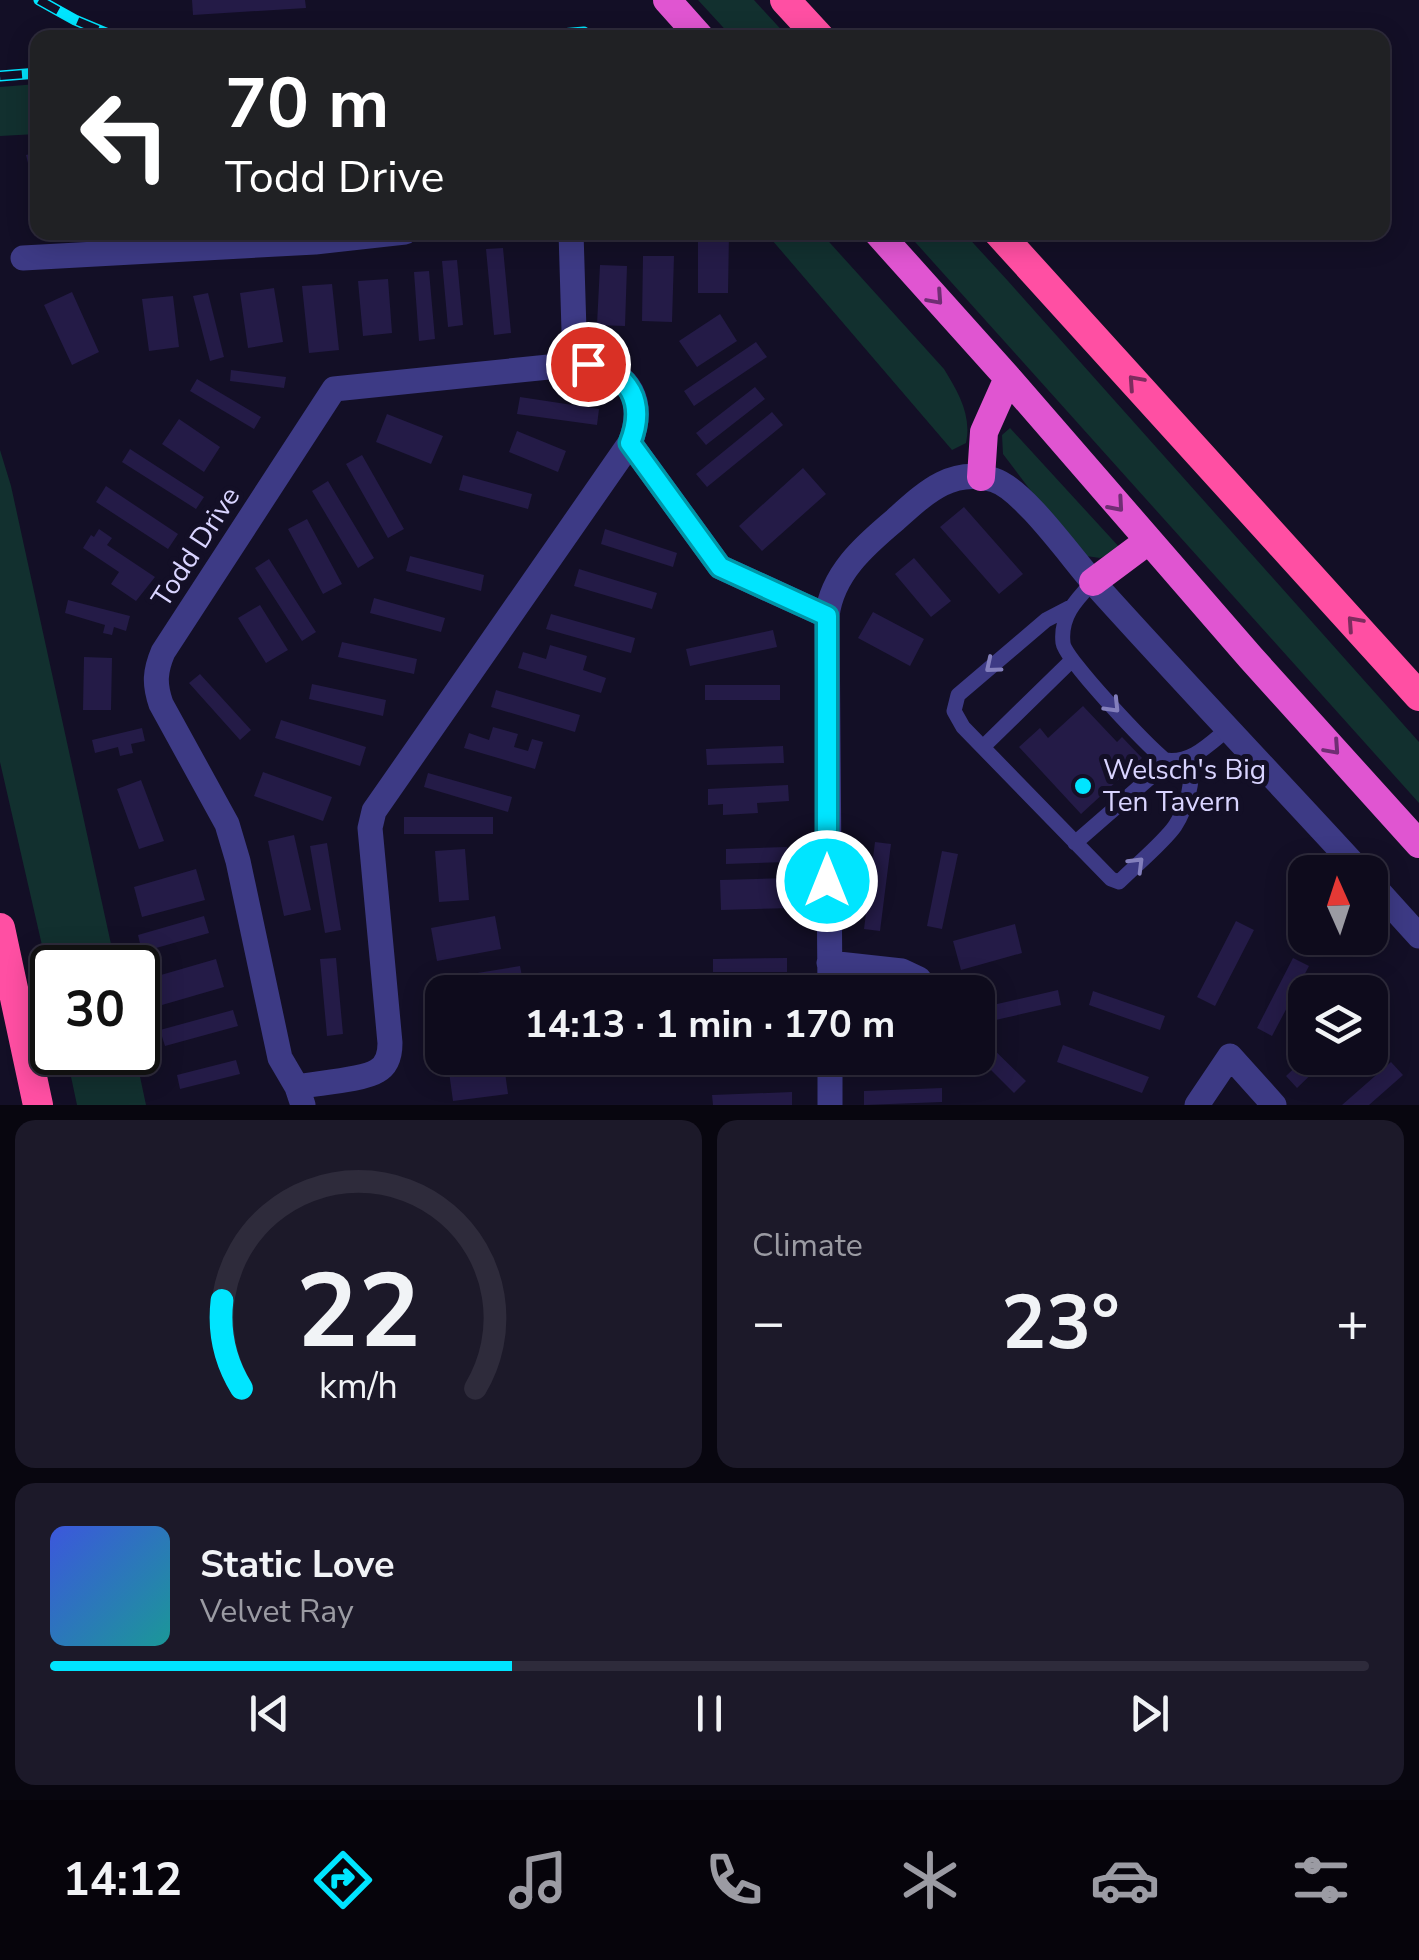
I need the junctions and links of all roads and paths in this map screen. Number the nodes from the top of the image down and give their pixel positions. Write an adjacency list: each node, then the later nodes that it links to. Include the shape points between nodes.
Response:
1 (667, 0): 3 (highway)
2 (785, 0): 4 (highway)
3 (694, 30)
4 (813, 30)
5 (334, 240): 9 (street)
6 (571, 240): 10 (street)
7 (884, 240): 11 (highway, one-way to 11)
8 (1005, 240): 19 (highway, one-way to 8)
9 (23, 258)
10 (574, 364): 12 (street, Todd Drive, via 605,367 631,391 637,426); 33 (street, Todd Drive, via 334,389 156,669 161,704 227,824 280,1058)
11 (1002, 371): 13 (highway, via 984,432); 14 (highway, one-way to 14)
12 (630, 443): 17 (street, via 720,567); 33 (street, Todd Drive, via 374,810 370,828 390,1053 375,1073)
13 (980, 477): 15 (street, via 1014,490); 17 (street, via 933,486 859,551 828,600)
14 (1148, 541): 15 (highway); 24 (highway, one-way to 24)
15 (1093, 582): 16 (lane); 20 (street)
16 (1069, 608): 18 (lane, via 1062,639); 21 (lane, one-way to 21, via 958,695 954,710)
17 (827, 616): 29 (street)
18 (1072, 661): 21 (lane); 22 (lane, one-way to 22, via 1159,754)
19 (1419, 696)
20 (1229, 728): 22 (lane); 25 (street)
21 (983, 747): 23 (lane)
22 (1179, 760): 23 (lane); 23 (lane, one-way to 22, via 1119,882 1175,826 1192,775)
23 (1075, 843)
24 (1419, 844)
25 (1345, 855)
26 (1388, 902): 27 (street)
27 (1419, 936)
28 (3, 942): 34 (highway); 35 (highway)
29 (830, 964): 30 (street); 31 (street)
30 (830, 975)
31 (911, 975)
32 (830, 1075): 36 (street)
33 (300, 1096)
34 (38, 1105)
35 (51, 1105)
36 (830, 1105)
37 (1197, 1105): 38 (street, via 1230,1056)
38 (1274, 1105)

